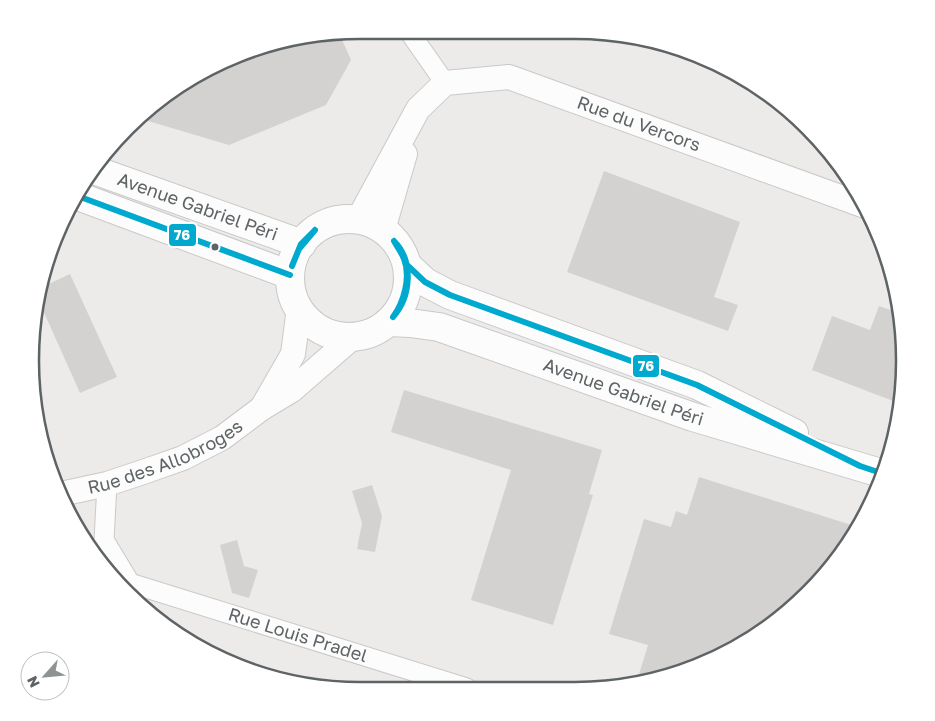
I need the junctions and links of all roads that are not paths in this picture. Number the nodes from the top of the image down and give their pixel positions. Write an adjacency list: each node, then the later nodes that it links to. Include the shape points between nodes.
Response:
1 (414, 39): 2 (street)
2 (445, 83): 3 (street); 6 (street, Rue du Vercors, via 508,77)
3 (418, 109): 7 (street); 8 (street)
4 (100, 172): 9 (main road, Avenue Gabriel Péri)
5 (83, 198): 11 (main road, Avenue Gabriel Péri)
6 (854, 202)
7 (358, 220): 8 (main road); 9 (main road, via 326,224 312,232)
8 (383, 230): 10 (main road, via 402,252)
9 (302, 244): 11 (main road)
10 (406, 266): 13 (main road, via 405,296); 16 (main road, Avenue Gabriel Péri, via 425,282 450,294 698,386)
11 (290, 274): 12 (main road)
12 (299, 308): 14 (main road, via 316,327 334,335); 15 (street, Rue des Allobroges, via 293,354)
13 (389, 322): 14 (main road, via 372,332); 16 (main road, Avenue Gabriel Péri, via 439,327 693,417)
14 (353, 337): 15 (street, Rue des Allobroges, via 292,390)
15 (262, 408): 17 (street, Rue des Allobroges, via 222,438 182,458)
16 (872, 470)
17 (107, 484): 18 (street, Rue des Allobroges); 19 (street, Rue Louis Pradel, via 104,540)
18 (67, 493)
19 (117, 571)
20 (127, 582): 21 (street, Rue Louis Pradel)
21 (448, 682)

